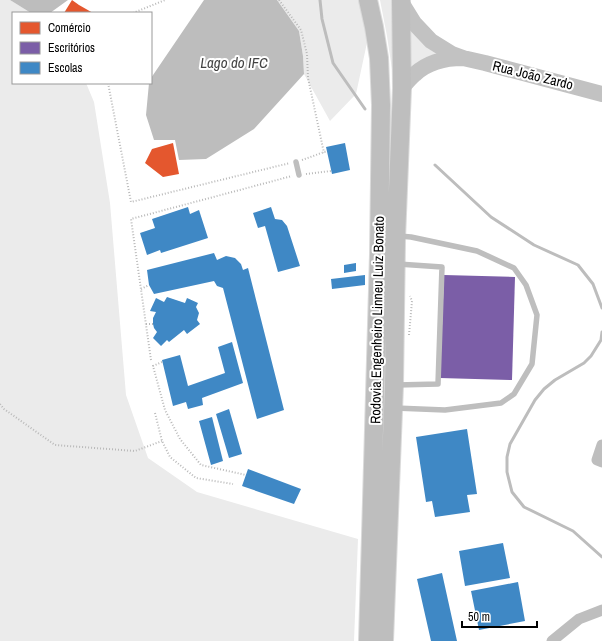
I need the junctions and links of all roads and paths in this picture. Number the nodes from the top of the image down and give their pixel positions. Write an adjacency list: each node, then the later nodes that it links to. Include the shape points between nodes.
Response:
1 (165, 0): 5 (path)
2 (279, 0): 10 (path, via 301,30 307,54 308,78 326,152)
3 (368, 0): 33 (main road, Rodovia Engenheiro Linneu Luiz Bonato, via 378,58 381,105 379,278)
4 (401, 1): 6 (main road, Rua João Zardo, via 414,23 431,41); 8 (main road, Rodovia Engenheiro Linneu Luiz Bonato)
5 (135, 12)
6 (463, 58): 8 (main road, Rua João Zardo, via 432,63 415,73); 9 (main road, Rua João Zardo)
7 (108, 84): 10 (path, via 131,202)
8 (402, 88): 15 (main road, Rodovia Engenheiro Linneu Luiz Bonato)
9 (602, 94)
10 (296, 162): 13 (lane)
11 (331, 170): 12 (path)
12 (306, 174)
13 (299, 175)
14 (292, 176): 18 (path, via 131,219)
15 (396, 235): 16 (main road, Rodovia Engenheiro Linneu Luiz Bonato); 25 (lane, via 477,251 514,268 526,285 537,315 532,364 514,394 501,403 445,410)
16 (396, 264): 23 (main road, Rodovia Engenheiro Linneu Luiz Bonato); 23 (lane, via 442,267 438,384)
17 (149, 284): 18 (path)
18 (141, 289): 19 (path)
19 (146, 324): 20 (path); 21 (path)
20 (153, 324)
21 (151, 360)
22 (162, 362): 30 (path, via 153,366 165,410 180,439 201,465)
23 (394, 385): 25 (main road, Rodovia Engenheiro Linneu Luiz Bonato)
24 (0, 404): 27 (path, via 55,445 135,451)
25 (393, 408): 34 (main road, Rodovia Engenheiro Linneu Luiz Bonato)
26 (155, 413): 27 (path)
27 (162, 441): 31 (path, via 170,457 196,478)
28 (602, 445): 29 (street)
29 (599, 461)
30 (246, 476)
31 (233, 484)
32 (602, 610): 35 (street, via 579,619)
33 (368, 641)
34 (384, 641)
35 (552, 641)

